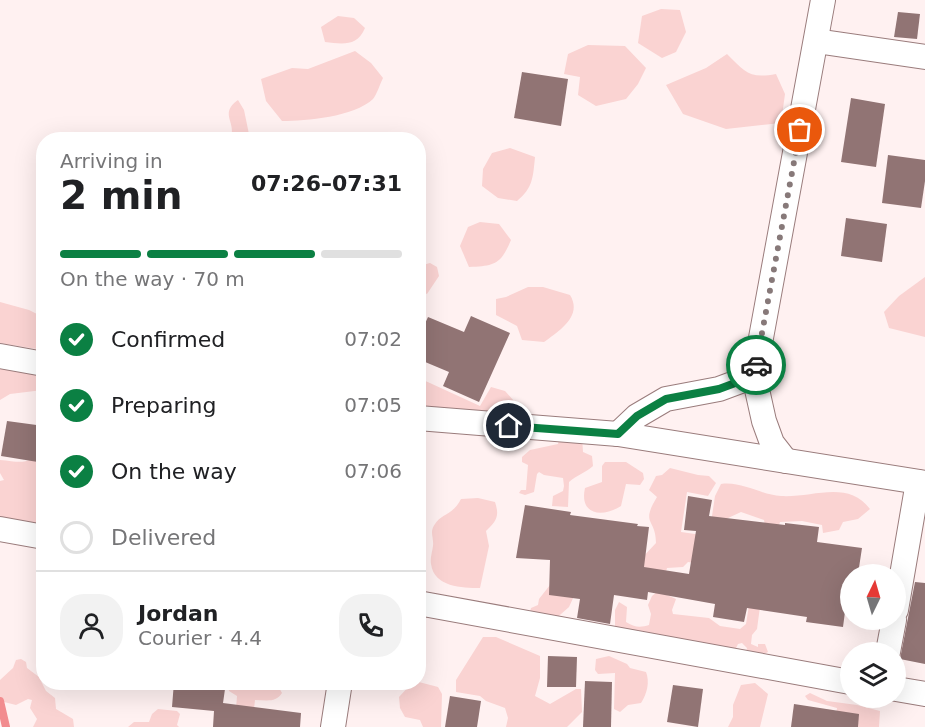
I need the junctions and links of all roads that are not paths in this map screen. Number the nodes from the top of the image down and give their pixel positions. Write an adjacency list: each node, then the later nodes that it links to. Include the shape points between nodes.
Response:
1 (823, 0): 2 (street)
2 (816, 41): 3 (street); 6 (street)
3 (925, 57)
4 (0, 356): 5 (street)
5 (36, 363)
6 (754, 376): 8 (street, via 719,389 666,399 637,416); 9 (street, via 772,443)
7 (426, 419): 8 (street)
8 (618, 434): 9 (street)
9 (786, 461): 10 (street)
10 (922, 482): 13 (street)
11 (0, 529): 12 (street)
12 (36, 536)
13 (905, 564)
14 (426, 604): 15 (street)
15 (840, 680)
16 (338, 690): 19 (street)
17 (906, 691): 18 (street)
18 (925, 694)
19 (333, 727)

